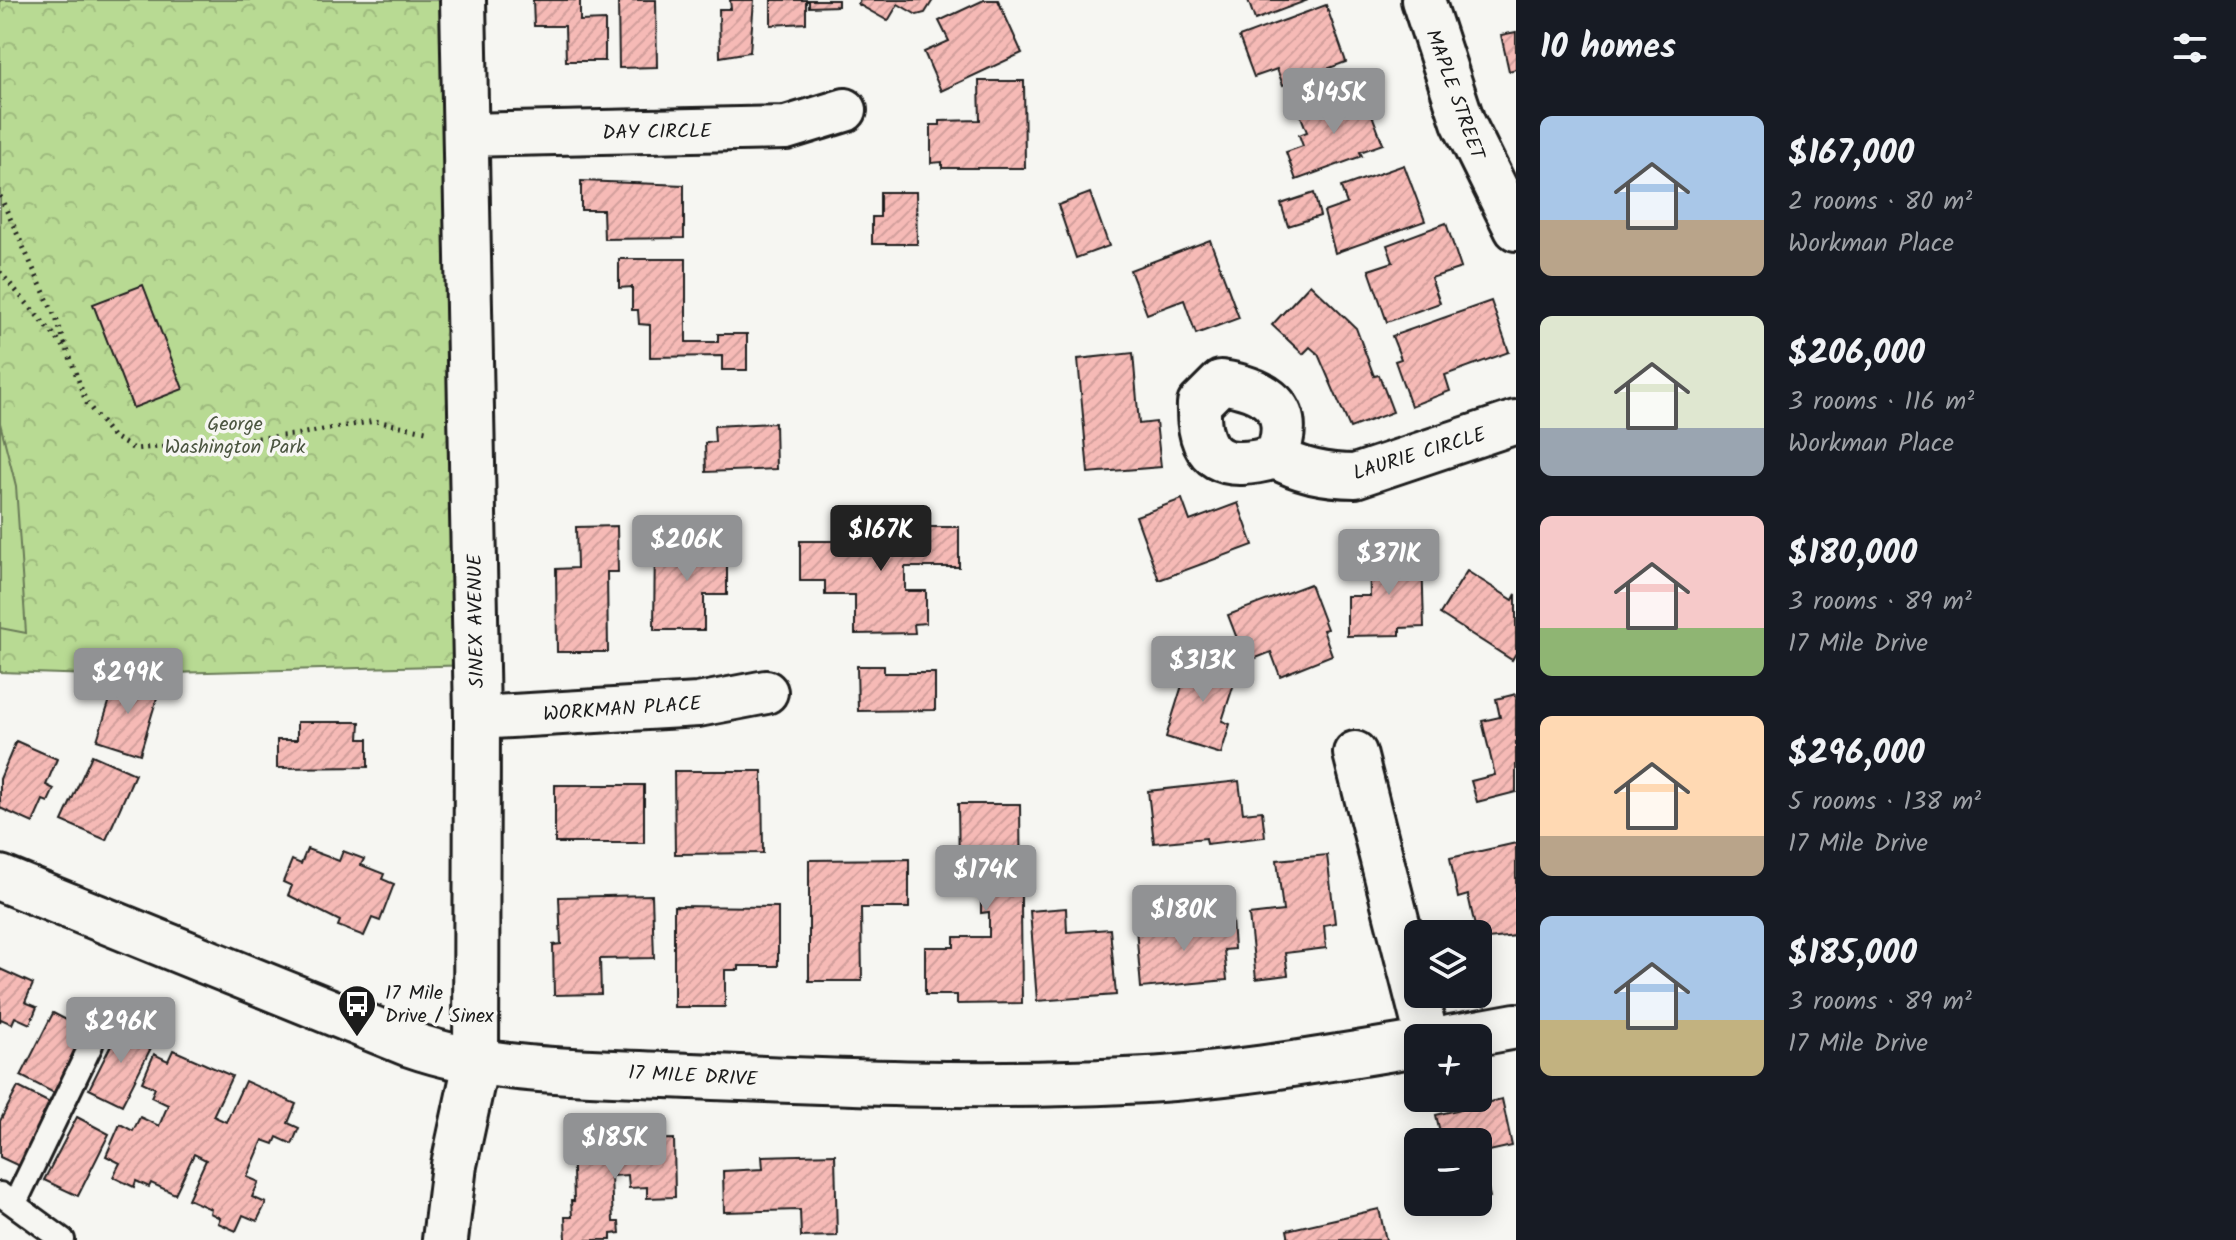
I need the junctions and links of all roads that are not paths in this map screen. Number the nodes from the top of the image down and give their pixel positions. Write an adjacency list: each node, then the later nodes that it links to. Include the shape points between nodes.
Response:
1 (463, 0): 4 (main road, SINEX AVENUE)
2 (1423, 0): 5 (street, MAPLE STREET, via 1463,122)
3 (845, 110): 4 (street, DAY CIRCLE, via 786,128)
4 (466, 135): 9 (main road, SINEX AVENUE)
5 (1516, 229)
6 (1516, 422): 7 (street, LAURIE CIRCLE, via 1355,476 1311,472)
7 (1276, 457)
8 (766, 692): 9 (street, WORKMAN PLACE, via 698,705)
9 (477, 718): 17 (main road, SINEX AVENUE)
10 (1355, 753): 12 (street)
11 (0, 878): 17 (main road, 17 MILE DRIVE, via 410,1044)
12 (1423, 1024)
13 (1516, 1026): 14 (main road)
14 (1492, 1030)
15 (91, 1045): 18 (lane)
16 (1404, 1046): 17 (main road, 17 MILE DRIVE, via 1217,1074 998,1085 858,1085)
17 (476, 1063): 20 (main road, SINEX AVENUE, via 454,1165)
18 (8, 1199): 19 (lane)
19 (63, 1240)
20 (445, 1240)

